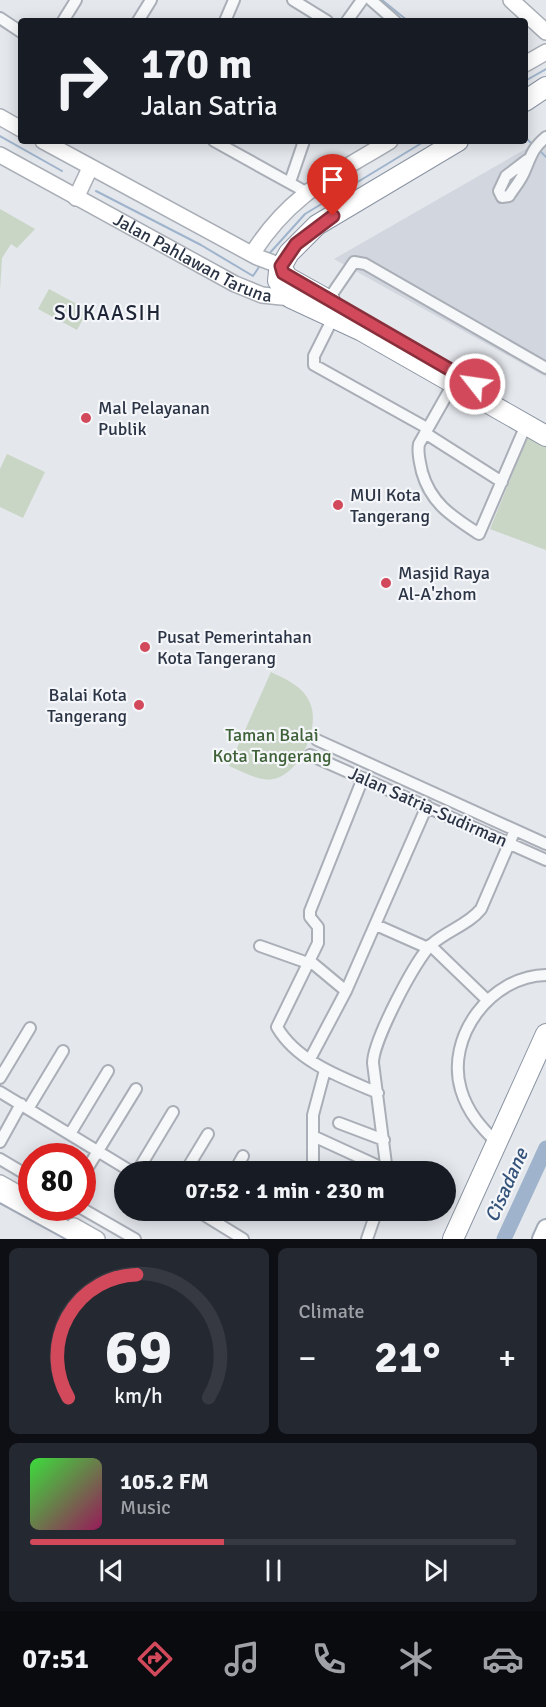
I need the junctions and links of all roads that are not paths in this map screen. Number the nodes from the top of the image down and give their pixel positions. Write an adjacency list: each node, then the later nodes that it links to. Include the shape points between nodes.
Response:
1 (75, 0): 9 (street)
2 (151, 0): 10 (street)
3 (234, 0): 11 (street)
4 (293, 0): 12 (street)
5 (362, 0): 13 (street)
6 (371, 0): 14 (street)
7 (511, 0): 16 (main road)
8 (0, 18): 15 (street)
9 (65, 18)
10 (140, 18)
11 (226, 18)
12 (322, 18)
13 (349, 18)
14 (392, 18)
15 (18, 31)
16 (546, 32)
17 (546, 52): 18 (main road)
18 (528, 62)
19 (546, 87): 20 (highway)
20 (528, 99)
21 (0, 117): 22 (main road)
22 (18, 127)
23 (545, 138): 30 (street)
24 (48, 144): 31 (main road, Jalan Pahlawan Taruna)
25 (220, 144): 32 (street)
26 (303, 144): 32 (street)
27 (385, 144): 33 (main road)
28 (453, 144): 36 (highway, via 317,225)
29 (0, 155): 34 (main road, Jalan Pahlawan Taruna)
30 (530, 155)
31 (90, 168): 34 (main road); 35 (main road, Jalan Pahlawan Taruna)
32 (290, 182): 33 (street)
33 (306, 192): 35 (main road, via 274,222)
34 (76, 198): 37 (main road, Jalan Pahlawan Taruna, via 236,284 262,295)
35 (255, 256): 36 (main road, Jalan Pahlawan Taruna)
36 (276, 266): 37 (highway, via 278,281); 38 (highway, Jalan Pahlawan Taruna)
37 (291, 297): 38 (highway, Jalan Pahlawan Taruna)
38 (331, 308): 39 (street, via 348,268 354,262 365,264); 40 (highway, Jalan Pahlawan Taruna); 41 (highway, Jalan Pahlawan Taruna); 43 (street, via 314,365)
39 (546, 368)
40 (453, 384): 42 (highway, Jalan Pahlawan Taruna); 43 (street)
41 (546, 424)
42 (526, 425): 44 (highway, Jalan Pahlawan Taruna); 45 (street)
43 (426, 431): 45 (street); 45 (street, via 418,455 424,480 445,511 479,534)
44 (546, 436)
45 (502, 482)
46 (317, 740): 50 (street, Jalan Satria-Sudirman)
47 (310, 755): 48 (street, Jalan Satria-Sudirman)
48 (363, 778): 49 (street, Jalan Satria-Sudirman); 57 (street, via 310,910 318,927 318,943)
49 (427, 806): 51 (street, Jalan Satria-Sudirman); 54 (street)
50 (515, 830): 51 (street); 52 (street, Jalan Satria-Sudirman)
51 (509, 843): 53 (street, Jalan Satria-Sudirman); 56 (street, via 481,909)
52 (546, 844)
53 (546, 860)
54 (376, 925): 56 (street); 59 (street)
55 (260, 946): 57 (street)
56 (429, 947): 60 (street); 71 (street, via 375,1046)
57 (309, 962): 59 (street); 65 (street, via 277,1027)
58 (546, 975): 60 (street, via 514,982)
59 (346, 991): 65 (street)
60 (487, 1000): 80 (street, via 469,1024 459,1056 460,1089 474,1120)
61 (30, 1028): 68 (street)
62 (546, 1034): 80 (highway)
63 (63, 1051): 72 (street)
64 (546, 1058): 109 (highway)
65 (310, 1059): 66 (street)
66 (325, 1070): 71 (street); 77 (street, via 313,1115)
67 (108, 1071): 75 (street)
68 (0, 1078)
69 (136, 1089): 81 (street)
70 (0, 1092): 72 (street)
71 (378, 1093): 78 (street)
72 (24, 1106): 75 (street); 79 (street)
73 (173, 1112): 86 (street)
74 (339, 1123): 78 (street)
75 (69, 1134): 81 (street)
76 (208, 1134): 87 (street)
77 (313, 1136): 89 (street); 90 (street)
78 (384, 1140): 91 (street)
79 (0, 1142)
80 (497, 1143): 108 (highway)
81 (98, 1151): 82 (street); 85 (street)
82 (96, 1154)
83 (243, 1156): 88 (street)
84 (0, 1159): 92 (street)
85 (114, 1161)
86 (144, 1161)
87 (192, 1161)
88 (240, 1161)
89 (313, 1161)
90 (366, 1161)
91 (386, 1161)
92 (18, 1170)
93 (0, 1183): 95 (main road)
94 (0, 1193): 103 (main road)
95 (18, 1193)
96 (0, 1205): 102 (main road)
97 (96, 1217): 105 (street)
98 (66, 1221): 104 (main road)
99 (218, 1221): 106 (street)
100 (373, 1221): 107 (street)
101 (546, 1228): 110 (main road)
102 (62, 1239)
103 (84, 1239)
104 (97, 1239)
105 (135, 1239)
106 (243, 1239)
107 (367, 1239)
108 (453, 1239)
109 (464, 1239)
110 (541, 1239)

